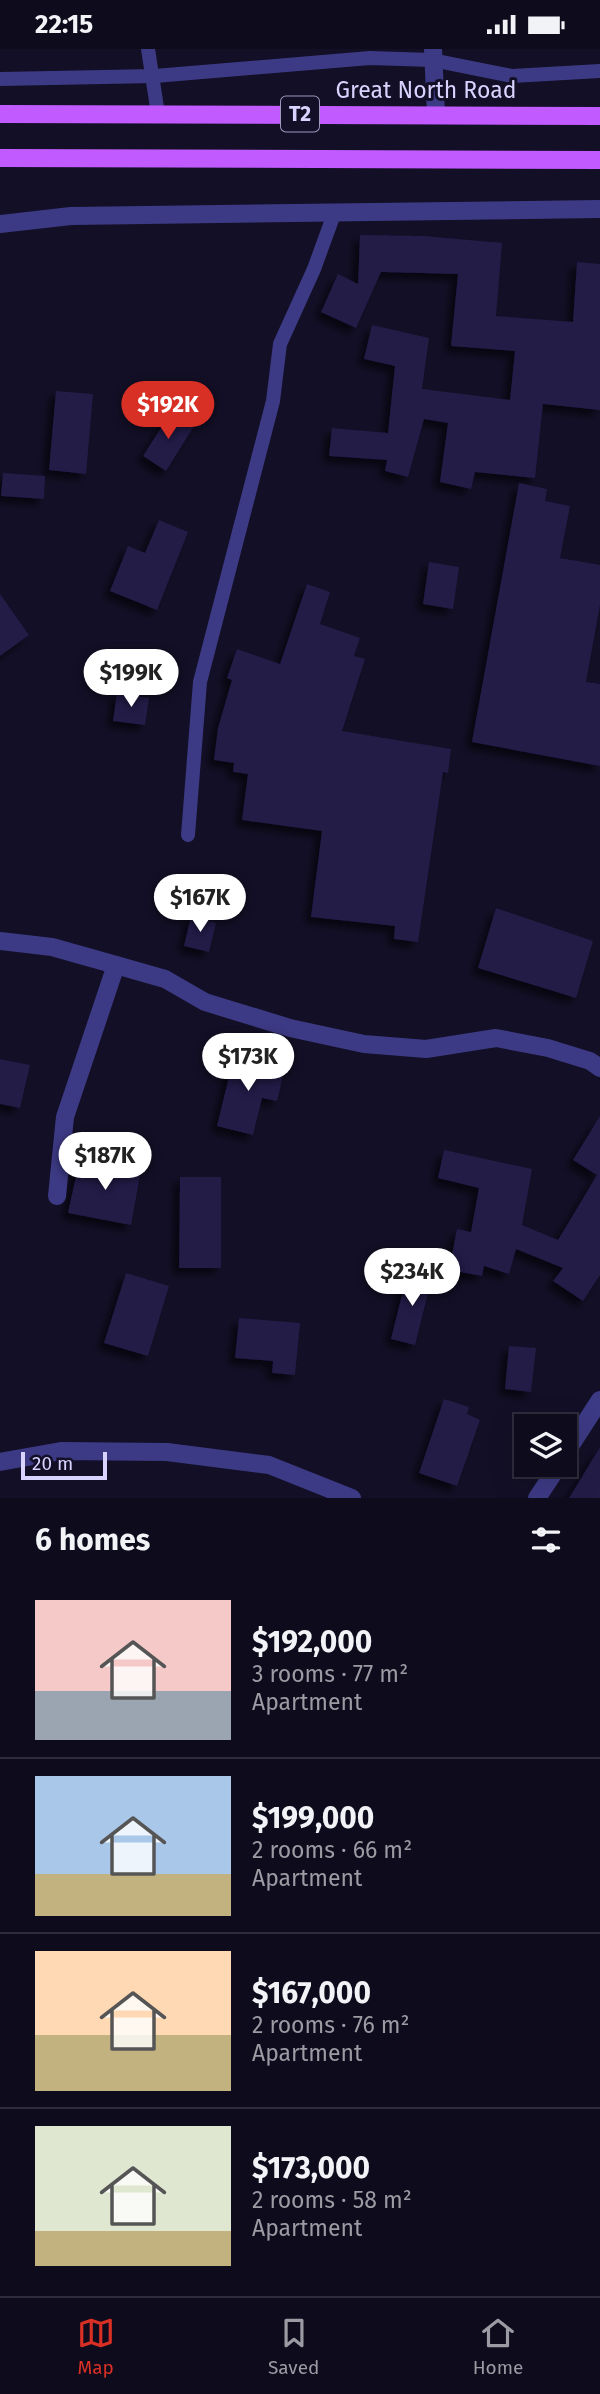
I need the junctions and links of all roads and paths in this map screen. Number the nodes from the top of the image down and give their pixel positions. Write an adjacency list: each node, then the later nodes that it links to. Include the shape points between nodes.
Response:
1 (148, 49): 4 (lane)
2 (433, 55): 3 (lane, via 512,76); 4 (lane); 8 (street)
3 (600, 71)
4 (155, 76): 5 (lane); 7 (lane)
5 (0, 79)
6 (0, 114): 7 (main road, Great North Road / T2)
7 (158, 114): 8 (main road, Great North Road / T2)
8 (436, 115): 9 (main road, Great North Road / T2)
9 (600, 116)
10 (0, 158): 11 (main road, T2)
11 (600, 160)
12 (600, 209): 13 (street)
13 (334, 214): 14 (street, via 71,216); 15 (lane, via 280,344 273,401 200,682)
14 (0, 225)
15 (188, 835)
16 (0, 941): 17 (street, via 52,947)
17 (116, 965): 18 (street, via 165,979 205,1002 364,1044 426,1049 496,1038 548,1048); 19 (street, via 65,1117)
18 (600, 1068)
19 (57, 1196)
20 (600, 1400): 21 (street)
21 (577, 1435)
22 (0, 1462): 24 (street, via 61,1451 167,1451 269,1465)
23 (551, 1477): 25 (street)
24 (352, 1498)
25 (537, 1498)

